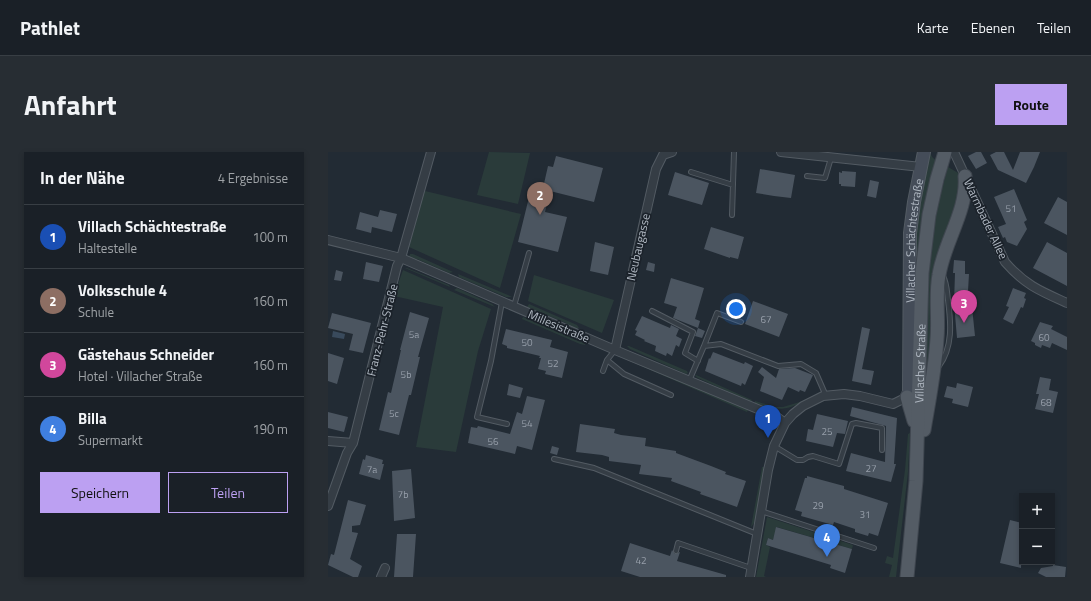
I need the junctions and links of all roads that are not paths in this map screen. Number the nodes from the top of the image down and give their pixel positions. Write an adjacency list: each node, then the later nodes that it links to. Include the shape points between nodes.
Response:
1 (431, 152): 17 (street, Franz-Pehr-Straße)
2 (672, 152): 24 (street, Neubaugasse, via 663,155 656,169)
3 (734, 152): 13 (lane)
4 (781, 152): 8 (street)
5 (924, 152): 9 (street, Villacher Schächtestraße)
6 (945, 152): 34 (main road, Villacher Straße, via 928,215 922,273)
7 (954, 152): 12 (street, Warmbader Allee)
8 (831, 158): 9 (street); 11 (lane, via 825,178)
9 (921, 167): 31 (street, Villacher Schächtestraße, via 910,233)
10 (691, 172): 13 (lane)
11 (807, 176)
12 (965, 176): 19 (street, Warmbader Allee, via 1006,262 1026,282); 40 (main road, via 963,199 949,239 937,288 938,338)
13 (733, 184): 14 (lane)
14 (732, 215)
15 (328, 240): 17 (street, Millesistraße)
16 (529, 253): 20 (lane)
17 (401, 258): 18 (street, Millesistraße); 36 (street, Franz-Pehr-Straße)
18 (502, 302): 20 (street, Millesistraße); 33 (lane, via 477,417)
19 (1067, 303)
20 (514, 307): 24 (street, Millesistraße)
21 (652, 311): 26 (lane, via 693,332 685,353)
22 (741, 322): 23 (lane, via 717,313)
23 (704, 346): 26 (lane); 30 (lane, via 721,344 778,366 801,364 816,373)
24 (615, 350): 25 (lane); 28 (street, Millesistraße)
25 (607, 360): 27 (lane); 29 (lane, via 624,374)
26 (698, 361): 28 (lane)
27 (603, 370)
28 (689, 381): 32 (street, Millesistraße, via 777,417)
29 (671, 396)
30 (826, 396): 31 (street, via 844,394 893,404); 32 (street, via 803,406)
31 (907, 397): 34 (main road)
32 (785, 423): 37 (street)
33 (506, 424)
34 (917, 436): 40 (main road, Villacher Straße)
35 (328, 441): 36 (street)
36 (353, 443): 41 (street, Franz-Pehr-Straße)
37 (774, 446): 38 (lane, via 797,460 813,456 839,464 852,424 856,423 882,428); 42 (street)
38 (882, 450)
39 (554, 459): 43 (lane, via 594,468)
40 (916, 481): 50 (main road, Villacher Straße)
41 (328, 506)
42 (761, 511): 43 (street); 44 (lane)
43 (757, 534): 47 (street)
44 (874, 548)
45 (676, 551): 47 (lane, via 678,543)
46 (385, 568): 48 (street)
47 (751, 568): 49 (street)
48 (381, 577)
49 (750, 577)
50 (907, 577)

